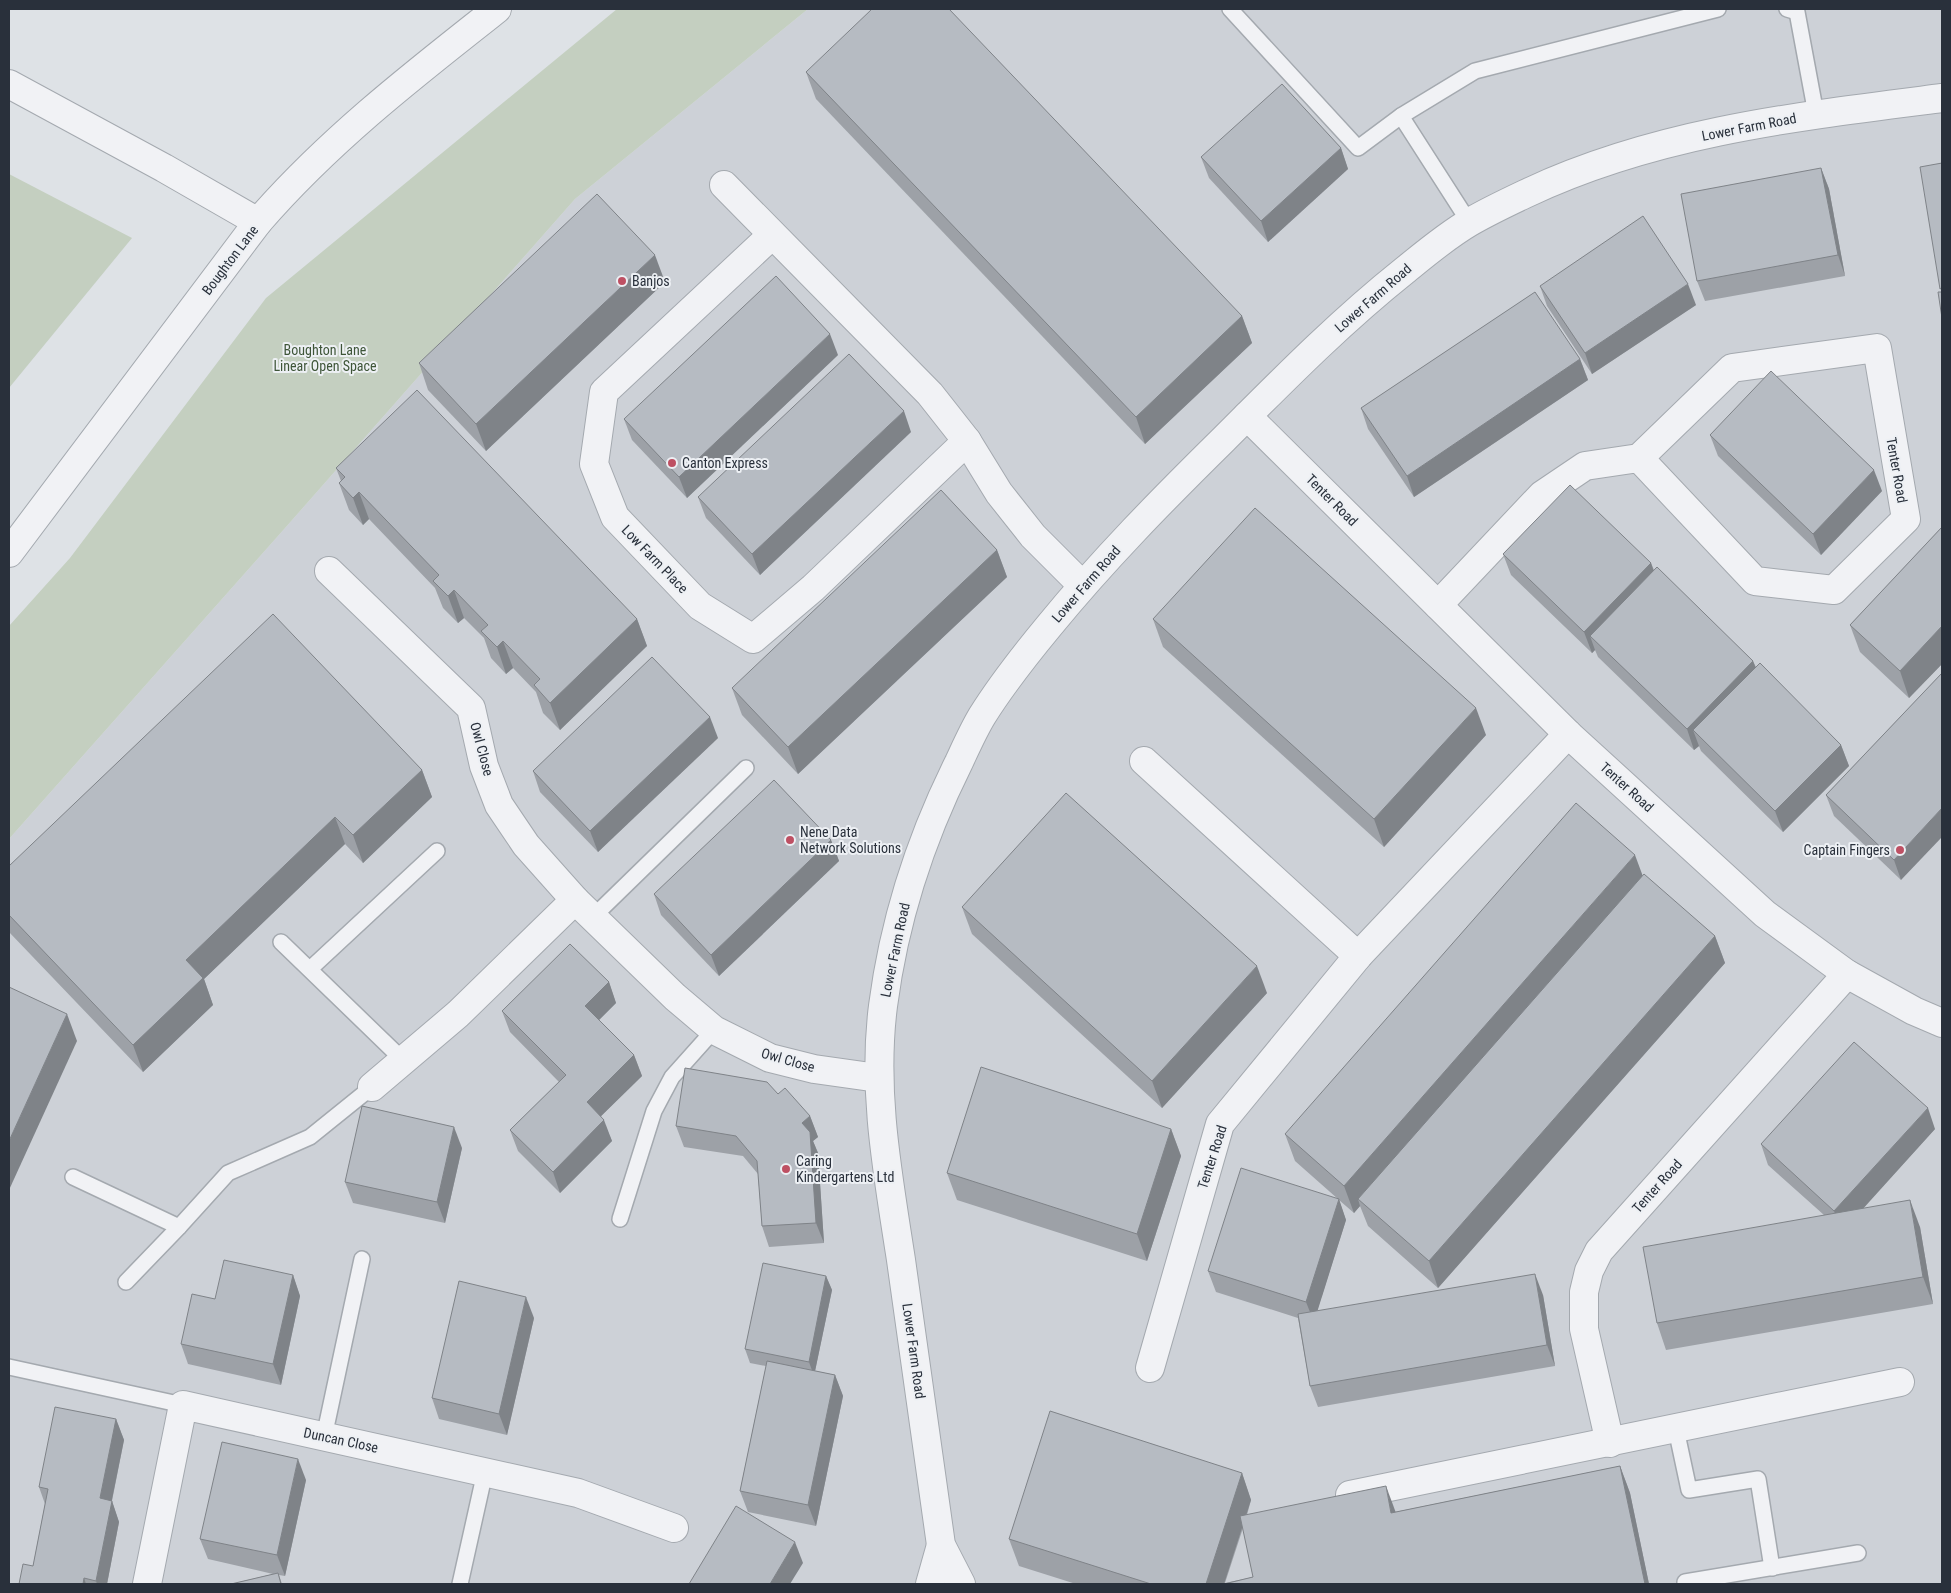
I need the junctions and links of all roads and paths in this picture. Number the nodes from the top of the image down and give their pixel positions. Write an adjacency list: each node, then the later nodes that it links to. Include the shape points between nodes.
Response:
1 (497, 9): 10 (street, Boughton Lane, via 328,148)
2 (1230, 9): 8 (lane, via 1358,148)
3 (1718, 9): 8 (lane, via 1475,71)
4 (1786, 9): 7 (lane, via 1797,12)
5 (9, 84): 10 (street)
6 (1942, 98): 7 (street, Lower Farm Road)
7 (1816, 114): 11 (street, Lower Farm Road, via 1722,130 1647,148 1529,192)
8 (1401, 116): 11 (lane)
9 (724, 186): 12 (street)
10 (258, 222): 16 (street, Boughton Lane)
11 (1469, 222): 13 (street, Lower Farm Road, via 1380,290)
12 (772, 235): 14 (street, via 930,394); 14 (street, Low Farm Place, via 604,392 594,464 615,517 700,606 753,638 813,588)
13 (1247, 416): 18 (street, Lower Farm Road); 19 (street, Tenter Road)
14 (967, 441): 18 (street, via 998,493 1033,536)
15 (1639, 458): 15 (street, Tenter Road, via 1732,368 1877,348 1906,519 1834,590 1755,581); 19 (street, via 1585,466 1542,495)
16 (9, 553)
17 (329, 571): 24 (street, Owl Close, via 471,708 484,766 499,805 526,845)
18 (1082, 586): 32 (street, Lower Farm Road, via 1019,662 980,719 927,833 900,916 883,1006)
19 (1438, 605): 20 (street, Tenter Road)
20 (1568, 734): 26 (street, Tenter Road); 28 (street, Tenter Road, via 1765,914)
21 (1144, 761): 26 (street)
22 (746, 768): 24 (lane)
23 (437, 852): 27 (lane)
24 (584, 908): 30 (street, Owl Close); 31 (street)
25 (282, 942): 27 (lane)
26 (1358, 956): 40 (street, Tenter Road, via 1220,1124)
27 (310, 969): 31 (lane)
28 (1847, 974): 29 (street, Tenter Road); 45 (street, Tenter Road, via 1599,1252 1589,1271 1584,1292 1584,1329)
29 (1942, 1023)
30 (714, 1030): 32 (street, Owl Close, via 770,1058 814,1069); 35 (lane, via 672,1077 654,1111)
31 (404, 1061): 33 (street)
32 (878, 1078): 49 (street, Lower Farm Road, via 884,1146)
33 (372, 1087): 36 (lane, via 310,1137 228,1173)
34 (72, 1177): 36 (lane)
35 (620, 1219)
36 (179, 1227): 38 (lane)
37 (362, 1259): 44 (lane)
38 (126, 1282)
39 (9, 1367): 42 (lane)
40 (1150, 1368)
41 (1900, 1382): 43 (street)
42 (183, 1405): 44 (street, Duncan Close); 53 (street)
43 (1676, 1429): 45 (street); 51 (lane, via 1689,1490 1758,1479)
44 (324, 1437): 46 (street, Duncan Close)
45 (1610, 1443): 47 (street)
46 (485, 1472): 48 (street, Duncan Close, via 578,1493); 54 (lane)
47 (1327, 1499)
48 (674, 1528)
49 (941, 1545): 55 (street); 56 (street)
50 (1858, 1553): 51 (lane)
51 (1772, 1568): 52 (lane)
52 (1685, 1582)
53 (147, 1584)
54 (460, 1584)
55 (930, 1584)
56 (961, 1584)

